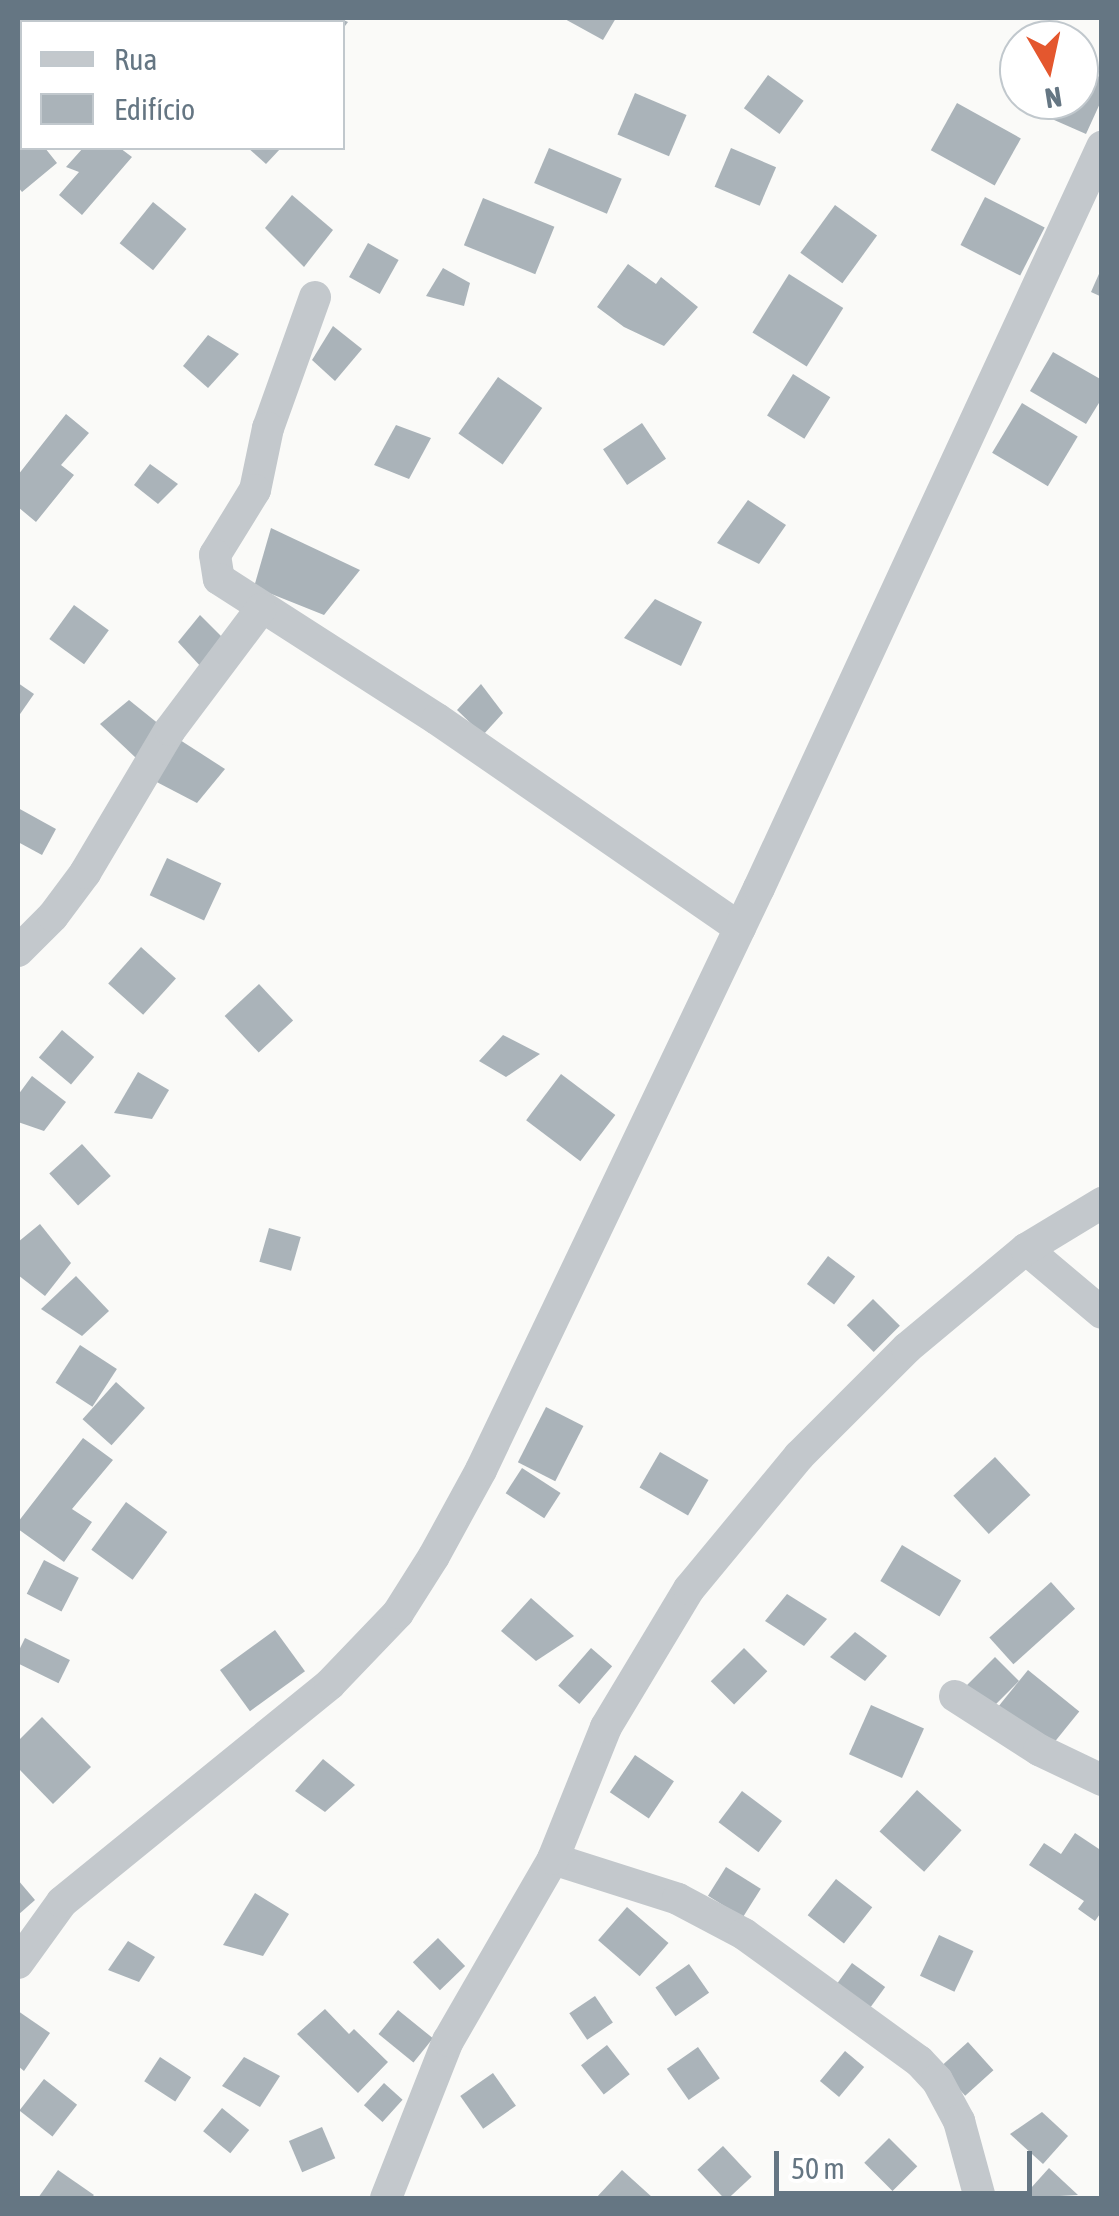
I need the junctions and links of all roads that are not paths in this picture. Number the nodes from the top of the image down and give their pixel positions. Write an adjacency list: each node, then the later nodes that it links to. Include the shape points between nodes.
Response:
1 (1102, 147): 4 (street)
2 (315, 297): 3 (street, via 268,428 255,490 213,563 220,579)
3 (261, 609): 4 (street, via 452,729); 5 (street, via 162,743 85,873)
4 (740, 928): 12 (street, via 480,1470 398,1613 330,1684 62,1902)
5 (18, 951)
6 (1102, 1203): 7 (street)
7 (1026, 1248): 8 (street); 11 (street, via 906,1348 745,1516 689,1589 606,1727)
8 (1102, 1313)
9 (955, 1696): 10 (street, via 1039,1750)
10 (1102, 1780)
11 (553, 1860): 13 (street, via 448,2041); 14 (street, via 678,1899 744,1934 919,2062 959,2122)
12 (18, 1963)
13 (386, 2198)
14 (980, 2198)

